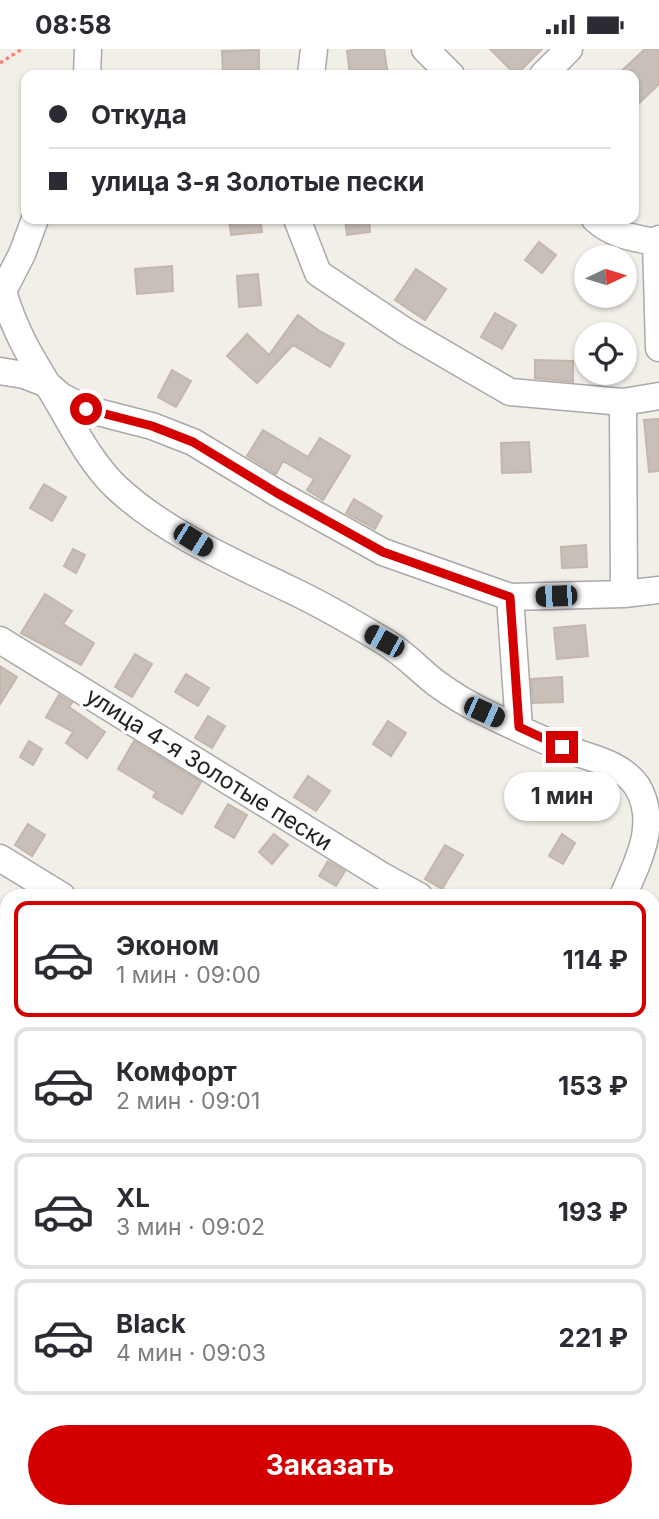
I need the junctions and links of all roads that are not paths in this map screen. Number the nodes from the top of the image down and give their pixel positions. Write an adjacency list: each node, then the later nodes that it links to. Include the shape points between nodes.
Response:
1 (88, 49): 5 (street)
2 (314, 49): 6 (street)
3 (425, 49): 7 (street)
4 (569, 49): 8 (street)
5 (87, 70)
6 (312, 70)
7 (446, 70)
8 (548, 70)
9 (33, 224): 13 (street)
10 (300, 224): 18 (street, via 318,273 510,392)
11 (600, 224): 12 (street, via 630,238)
12 (658, 240): 14 (street)
13 (2, 294): 16 (street)
14 (659, 348)
15 (0, 371): 16 (street)
16 (47, 384): 21 (street, via 86,409 193,442 383,552); 23 (street, via 102,471 136,505 223,559 302,595 384,641 445,688)
17 (659, 396): 18 (street)
18 (623, 402): 20 (street)
19 (659, 590): 20 (street)
20 (624, 594): 21 (street)
21 (510, 597): 23 (street)
22 (0, 640): 26 (street, улица 4-я Золотые пески)
23 (519, 727): 27 (street, via 605,762 637,786 645,802 648,837)
24 (0, 858): 25 (street)
25 (51, 889)
26 (406, 889)
27 (626, 889)

